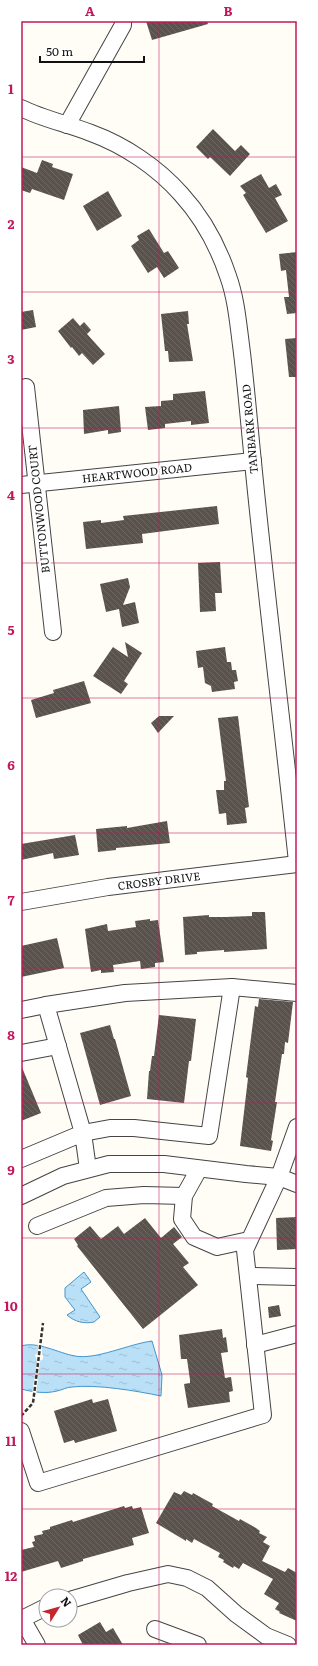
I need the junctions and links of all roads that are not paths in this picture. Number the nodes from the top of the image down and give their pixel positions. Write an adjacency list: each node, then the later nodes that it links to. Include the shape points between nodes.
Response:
1 (123, 21): 3 (street)
2 (21, 108): 3 (street, TANBARK ROAD)
3 (67, 125): 5 (street, TANBARK ROAD, via 115,144 155,170 184,198 216,246 229,278 238,314)
4 (26, 387): 6 (street, BUTTONWOOD COURT)
5 (253, 461): 6 (street, HEARTWOOD ROAD); 8 (street, TANBARK ROAD)
6 (29, 484): 7 (street, BUTTONWOOD COURT)
7 (53, 632)
8 (297, 863): 9 (street, CROSBY DRIVE, via 108,887)
9 (21, 902)
10 (232, 987): 11 (street); 12 (street, via 125,993); 17 (street, via 209,1136 134,1128 110,1128)
11 (297, 993)
12 (46, 1005): 13 (street); 14 (street)
13 (21, 1010)
14 (58, 1046): 15 (street); 17 (street)
15 (21, 1053)
16 (297, 1127): 21 (street)
17 (83, 1133): 18 (street); 19 (street)
18 (21, 1159)
19 (88, 1169): 20 (street, via 109,1164 164,1164); 23 (street, via 63,1176)
20 (199, 1169): 21 (street); 24 (street)
21 (280, 1177): 22 (street); 26 (street)
22 (297, 1184)
23 (21, 1196)
24 (184, 1196): 25 (street, via 144,1195 106,1198); 26 (street, via 182,1219 194,1237 217,1247)
25 (37, 1226)
26 (249, 1240): 27 (street, via 244,1250)
27 (248, 1276): 28 (street); 30 (street)
28 (297, 1277)
29 (297, 1334): 30 (street)
30 (255, 1345): 31 (street, via 263,1415 38,1483)
31 (21, 1431)
32 (78, 1598): 35 (street, via 168,1574 187,1578 206,1588 236,1614)
33 (38, 1611): 36 (street, via 22,1619)
34 (155, 1629): 37 (street)
35 (256, 1638): 38 (street, via 266,1636)
36 (37, 1645)
37 (198, 1645)
38 (288, 1645)

